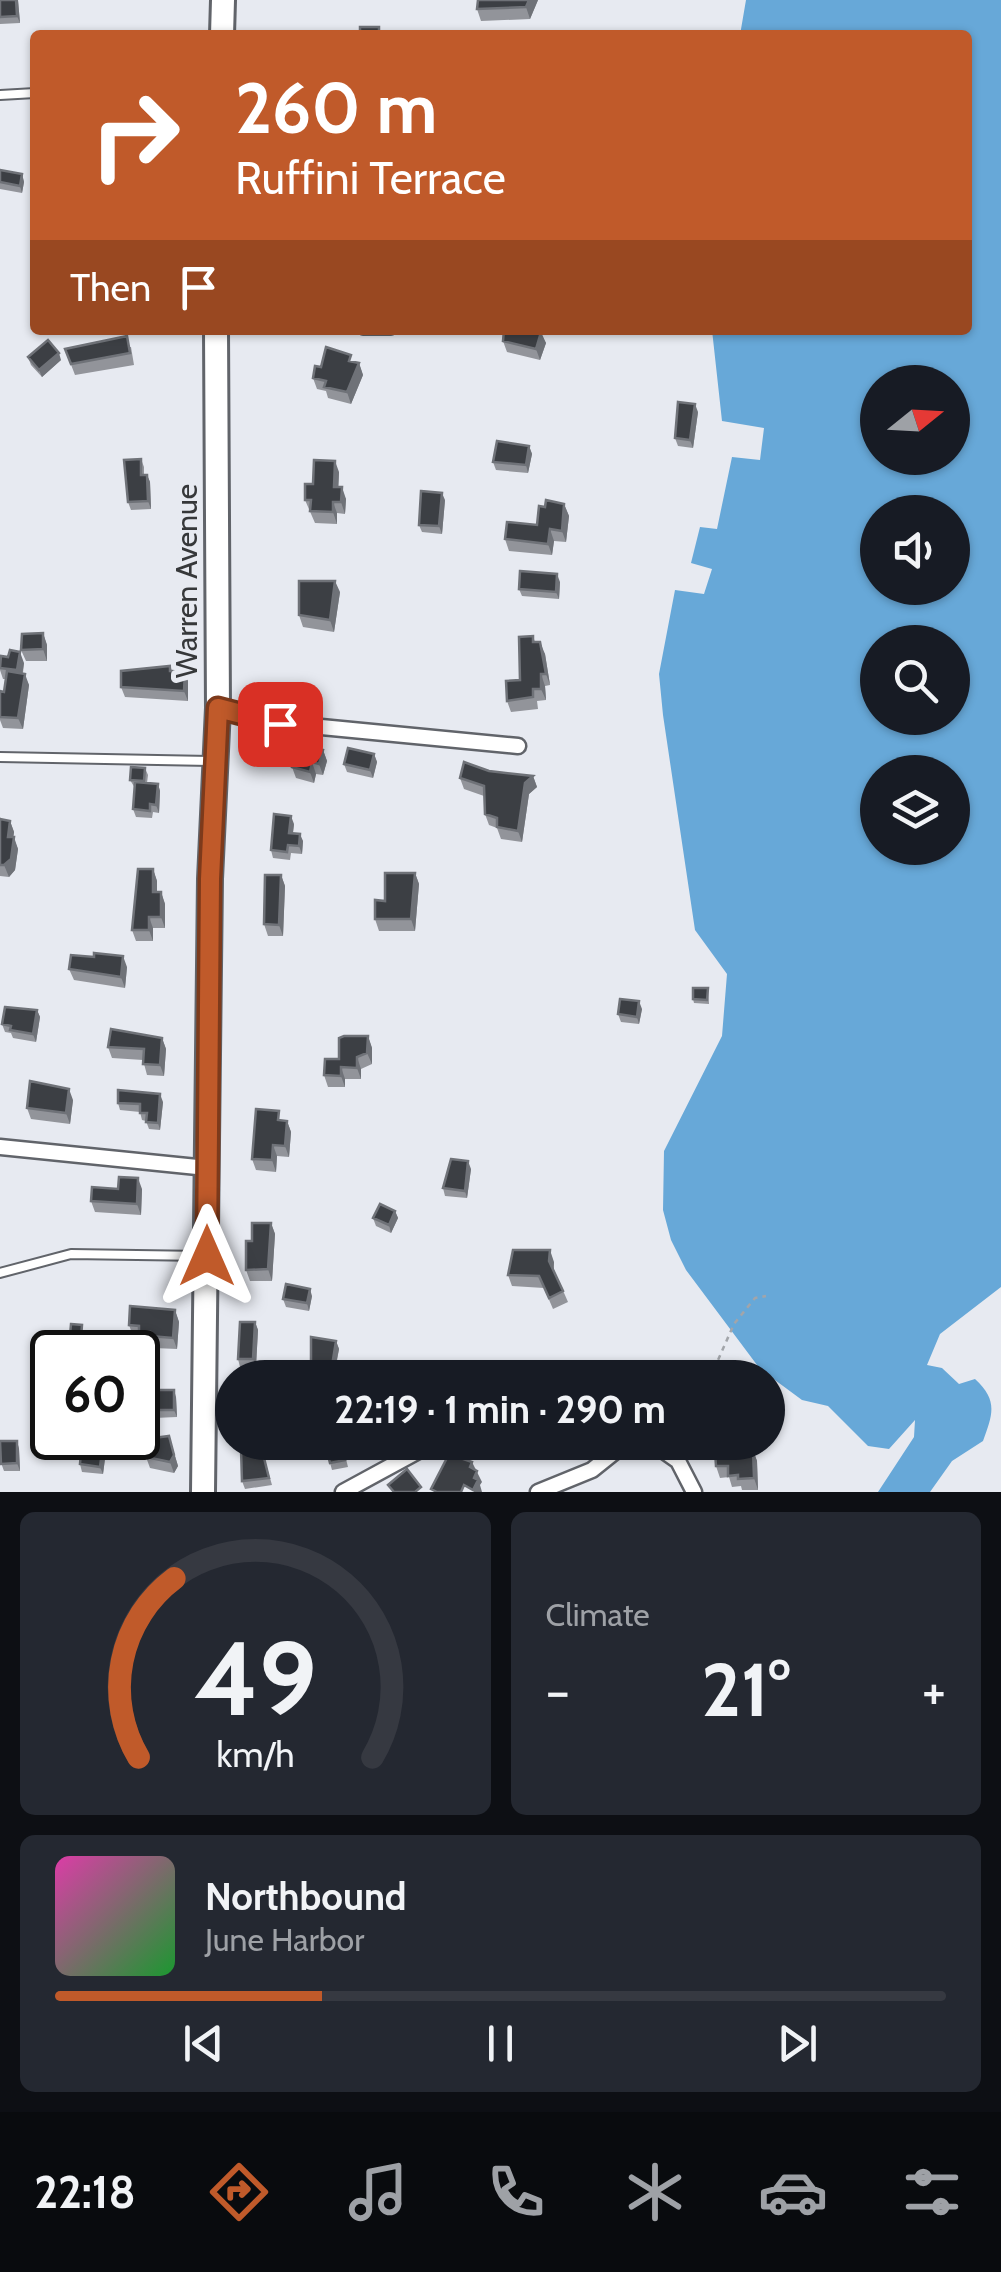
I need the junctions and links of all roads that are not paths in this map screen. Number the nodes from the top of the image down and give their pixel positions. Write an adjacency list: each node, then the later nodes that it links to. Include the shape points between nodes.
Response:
1 (222, 0): 2 (main road)
2 (222, 30)
3 (3, 92): 4 (lane)
4 (30, 93)
5 (216, 335): 6 (main road, Warren Avenue)
6 (218, 708): 7 (street, via 280,724); 9 (main road, Warren Avenue)
7 (518, 746)
8 (0, 758): 9 (lane)
9 (214, 761): 11 (main road, Warren Avenue)
10 (0, 1147): 11 (street)
11 (208, 1168): 12 (main road, Warren Avenue)
12 (207, 1256): 13 (lane, via 71,1254); 17 (main road, Warren Avenue)
13 (0, 1273)
14 (402, 1460): 18 (street)
15 (604, 1460): 19 (street)
16 (675, 1460): 20 (street)
17 (203, 1492)
18 (343, 1492)
19 (538, 1492)
20 (694, 1492)

